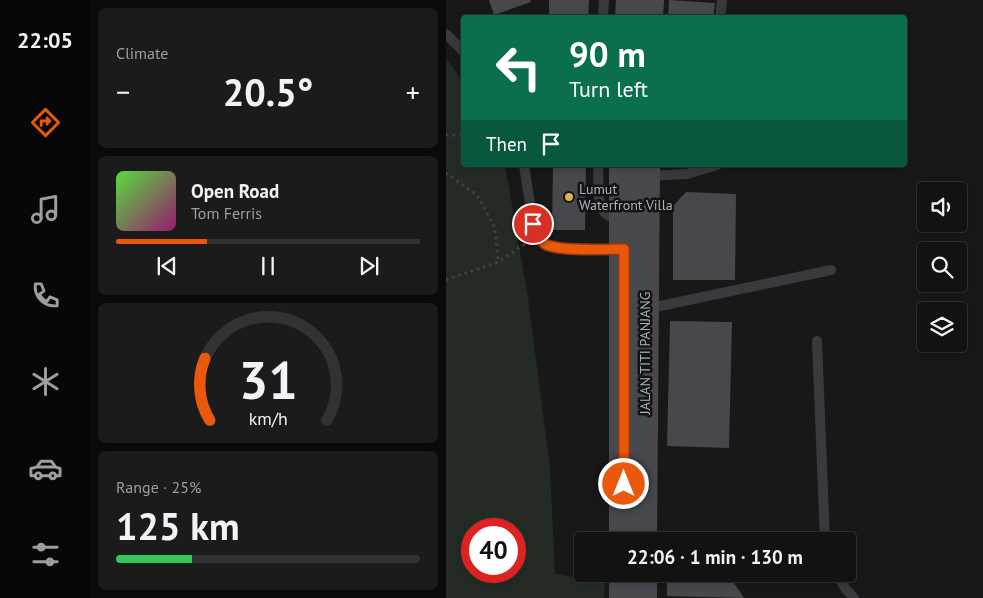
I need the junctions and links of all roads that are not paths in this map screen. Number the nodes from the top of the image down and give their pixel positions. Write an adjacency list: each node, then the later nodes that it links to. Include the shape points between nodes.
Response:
1 (604, 0): 5 (lane)
2 (630, 0): 6 (street)
3 (650, 0): 7 (street)
4 (722, 0): 8 (lane)
5 (603, 15)
6 (629, 15)
7 (649, 15)
8 (720, 15)
9 (446, 34): 10 (lane)
10 (461, 49)
11 (524, 167): 16 (lane, via 533,224 537,236 545,244 557,248)
12 (598, 167): 15 (lane, via 600,204 604,213)
13 (710, 167): 14 (lane, via 687,174)
14 (638, 169): 15 (street, JALAN TITI PANJANG); 18 (street, JALAN TITI PANJANG)
15 (624, 220): 16 (street, JALAN TITI PANJANG)
16 (624, 249): 18 (street, JALAN TITI PANJANG)
17 (831, 270): 18 (lane)
18 (635, 309): 20 (street, JALAN TITI PANJANG); 21 (street, JALAN TITI PANJANG)
19 (817, 341): 22 (lane)
20 (623, 532)
21 (643, 532)
22 (825, 532)
23 (623, 582): 26 (street)
24 (643, 582): 27 (street)
25 (842, 582): 28 (lane)
26 (623, 598)
27 (643, 598)
28 (854, 598)

